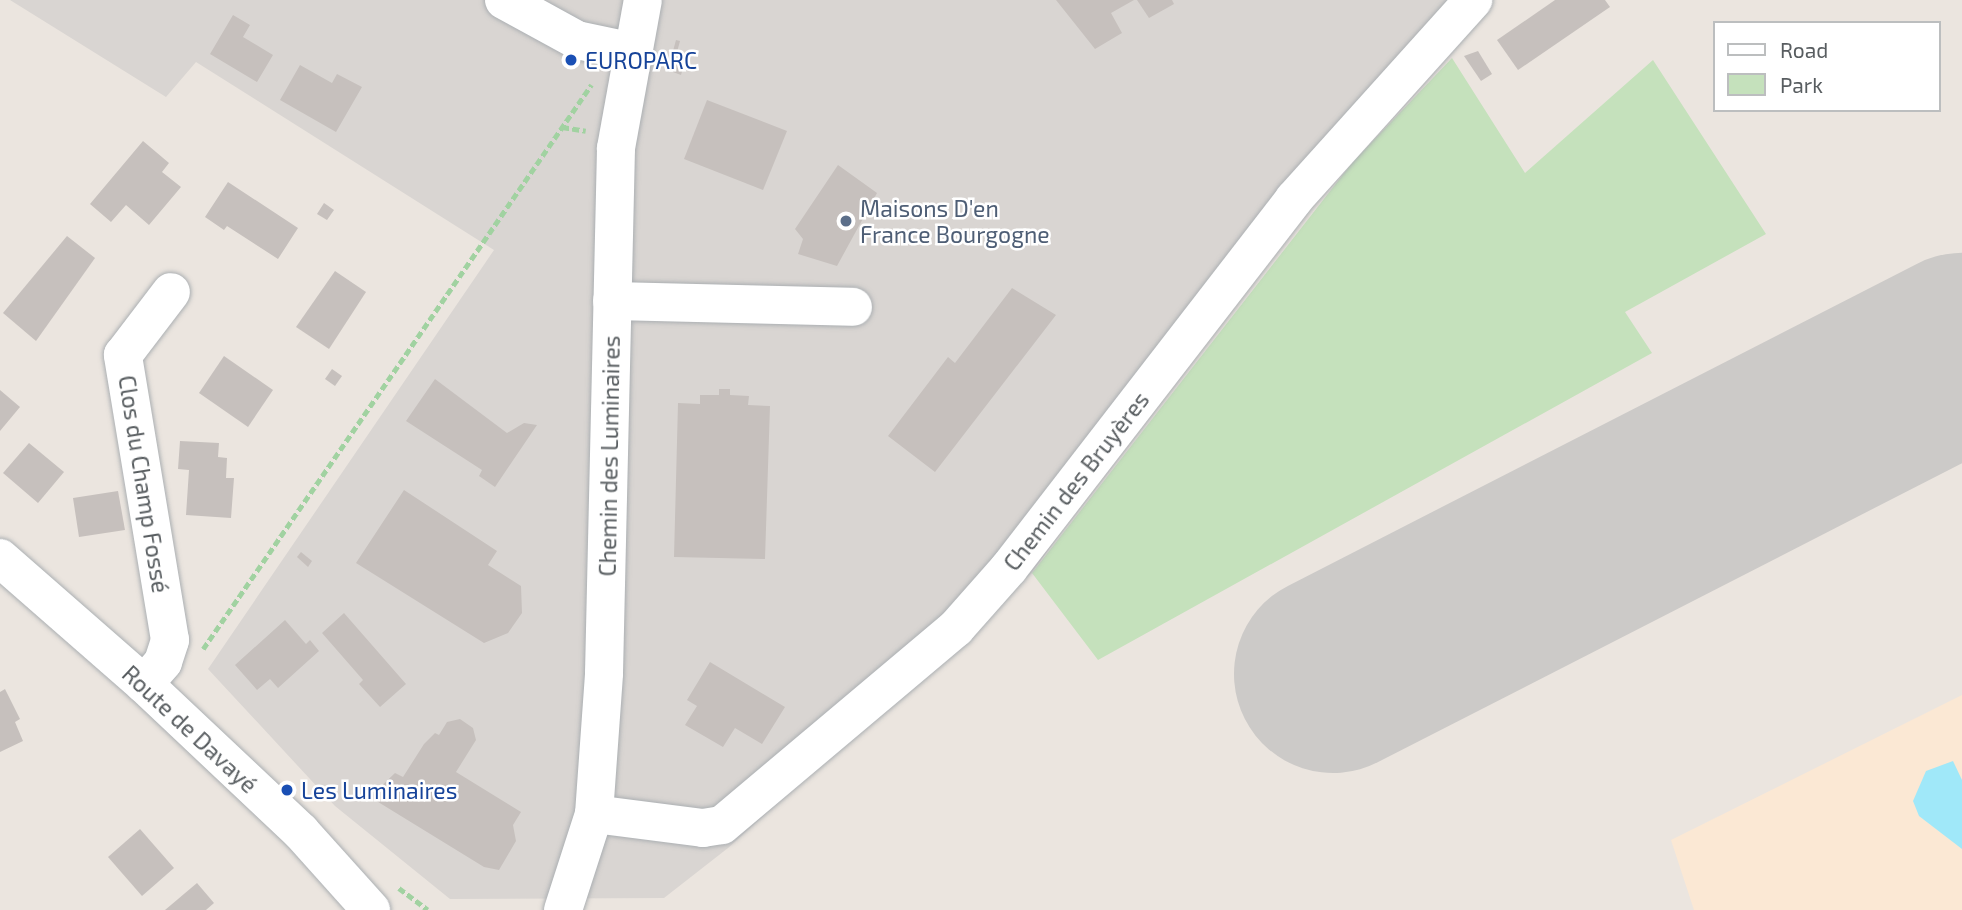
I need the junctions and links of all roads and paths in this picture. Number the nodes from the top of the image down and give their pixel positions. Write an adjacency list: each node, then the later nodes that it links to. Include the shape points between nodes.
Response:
1 (504, 0): 4 (street, via 577,40)
2 (643, 0): 4 (street, Chemin des Luminaires)
3 (1473, 0): 12 (street, Chemin des Bruyères, via 1294,199 1009,568 956,628 722,825 704,828)
4 (634, 52): 7 (street, Chemin des Luminaires, via 616,148)
5 (597, 77): 10 (path)
6 (171, 292): 11 (street, Clos du Champ Fossé, via 123,355 170,640 163,662)
7 (612, 301): 8 (street); 12 (street, Chemin des Luminaires, via 604,673)
8 (853, 307)
9 (0, 558): 11 (street, Route de Davayé)
10 (195, 661)
11 (144, 684): 13 (street, Route de Davayé, via 300,832)
12 (594, 814): 14 (street, Chemin des Luminaires)
13 (371, 910)
14 (562, 910)

